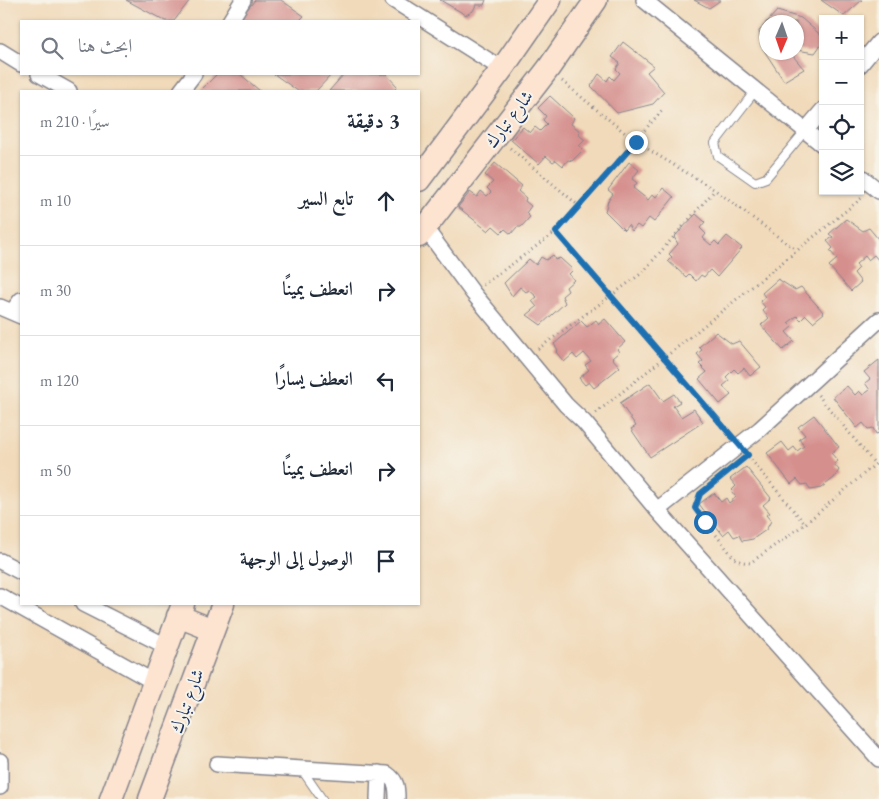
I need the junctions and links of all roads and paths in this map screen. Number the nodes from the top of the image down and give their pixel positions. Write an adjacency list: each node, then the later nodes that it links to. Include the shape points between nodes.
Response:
1 (243, 0): 6 (street)
2 (393, 0): 11 (street)
3 (550, 0): 11 (street, شارع تبارك)
4 (596, 0): 12 (street, شارع تبارك)
5 (644, 0): 17 (street)
6 (231, 20)
7 (879, 42): 9 (street)
8 (0, 51): 10 (street)
9 (864, 60)
10 (20, 63)
11 (502, 69): 24 (street, شارع تبارك)
12 (548, 69): 21 (street, شارع تبارك); 22 (path)
13 (41, 75): 15 (street)
14 (193, 75): 16 (street)
15 (67, 90)
16 (182, 90)
17 (755, 91): 20 (street); 20 (lane, via 715,143 718,156 759,182 766,178)
18 (664, 108): 22 (path)
19 (819, 115): 20 (street)
20 (805, 131): 23 (street)
21 (496, 136): 28 (path); 29 (street, شارع تبارك)
22 (636, 142): 27 (path); 28 (path)
23 (819, 143)
24 (420, 179)
25 (864, 179): 26 (street)
26 (877, 189): 31 (path)
27 (715, 190): 31 (path); 33 (path, via 642,273)
28 (578, 205): 30 (path)
29 (422, 232): 32 (street)
30 (556, 232): 32 (path); 33 (path)
31 (796, 250): 38 (path)
32 (474, 292): 37 (street)
33 (609, 295): 37 (path); 38 (path)
34 (20, 301): 35 (street)
35 (11, 312)
36 (879, 320): 39 (street)
37 (527, 358): 40 (street)
38 (664, 360): 40 (path); 41 (path)
39 (809, 384): 41 (street); 44 (path)
40 (584, 422): 46 (street)
41 (743, 450): 42 (path); 46 (street); 47 (path)
42 (741, 461)
43 (879, 461): 44 (path)
44 (876, 464): 47 (path)
45 (700, 494): 47 (path, via 695,508 734,558 742,562 750,563)
46 (657, 510): 57 (street)
47 (804, 524)
48 (0, 561): 49 (street)
49 (20, 571)
50 (0, 596): 56 (street)
51 (85, 605): 55 (street)
52 (223, 605): 54 (street, شارع تبارك)
53 (180, 610): 54 (street); 55 (street)
54 (214, 630): 64 (street, شارع تبارك)
55 (166, 646): 56 (street)
56 (154, 682): 63 (street)
57 (879, 759)
58 (0, 761): 62 (street)
59 (217, 764): 60 (street)
60 (302, 768): 61 (street); 65 (lane)
61 (379, 773): 66 (street); 67 (street, via 394,779)
62 (0, 787)
63 (111, 799)
64 (150, 799)
65 (322, 799)
66 (378, 799)
67 (397, 799)

